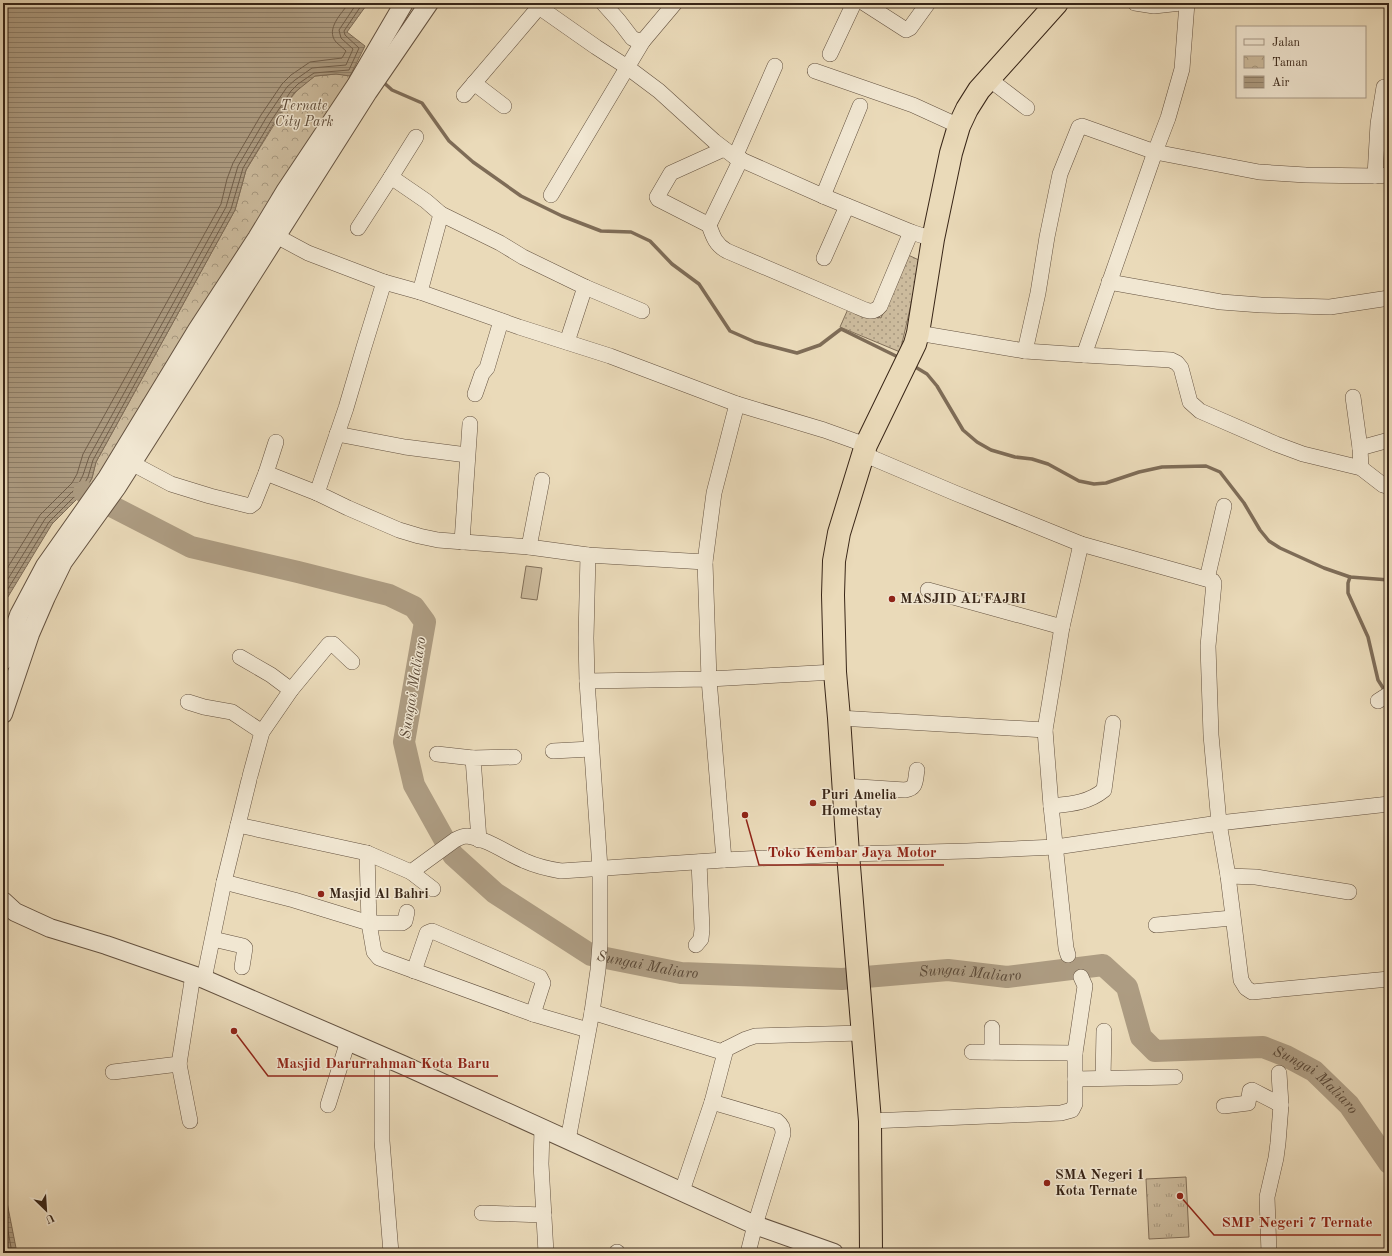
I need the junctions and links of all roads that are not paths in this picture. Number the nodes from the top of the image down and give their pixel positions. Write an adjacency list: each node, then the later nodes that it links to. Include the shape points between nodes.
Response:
1 (404, 3): 15 (street)
2 (429, 3): 15 (street)
3 (603, 3): 13 (street, via 632,38)
4 (675, 3): 13 (street)
5 (854, 3): 14 (street)
6 (864, 3): 7 (street, via 906,30)
7 (928, 3)
8 (1057, 3): 19 (highway)
9 (1135, 3): 10 (street, via 1154,6)
10 (1181, 3)
11 (1187, 3): 28 (street, via 1182,68)
12 (536, 5): 17 (street); 20 (street)
13 (643, 41): 17 (street)
14 (830, 54)
15 (380, 60): 38 (street)
16 (775, 66): 29 (street)
17 (627, 67): 29 (street); 32 (street)
18 (815, 71): 26 (street, via 913,105)
19 (989, 79): 25 (street); 26 (highway, via 979,90)
20 (474, 83): 22 (street); 23 (street)
21 (1384, 87): 30 (street, via 1378,124)
22 (464, 95)
23 (504, 106)
24 (860, 106): 33 (street)
25 (1027, 108)
26 (959, 126): 40 (highway)
27 (416, 137): 31 (street)
28 (1155, 152): 30 (street, via 1259,172); 43 (street); 51 (street, via 1079,127 1060,174)
29 (733, 155): 33 (street); 36 (street); 36 (street, via 671,172 657,197 661,202)
30 (1382, 176)
31 (391, 177): 35 (street); 37 (street)
32 (551, 194)
33 (823, 196): 34 (street)
34 (847, 206): 39 (street); 41 (street)
35 (442, 214): 44 (street); 45 (street)
36 (709, 225): 39 (street, via 715,241 727,251 870,311 880,306)
37 (358, 228)
38 (270, 232): 42 (street, via 308,253); 63 (street)
39 (912, 232): 40 (street)
40 (933, 239): 49 (highway)
41 (824, 258)
42 (384, 282): 45 (street); 57 (street)
43 (1109, 282): 46 (street, via 1221,302 1261,305 1330,307); 52 (street)
44 (585, 287): 47 (street); 50 (street)
45 (420, 292): 48 (street)
46 (1389, 298)
47 (642, 311)
48 (501, 321): 50 (street); 53 (street, via 487,368 482,374)
49 (916, 338): 51 (street); 61 (highway)
50 (567, 342): 55 (street)
51 (1025, 351): 52 (street)
52 (1084, 356): 64 (street, via 1171,360 1181,368 1190,402 1200,411 1304,454)
53 (475, 394)
54 (1353, 397): 60 (street)
55 (737, 404): 61 (street, via 824,430); 74 (street, via 714,493)
56 (470, 424): 62 (street)
57 (337, 434): 62 (street); 68 (street)
58 (1389, 440): 60 (street)
59 (276, 442): 65 (street)
60 (1360, 448): 64 (street)
61 (864, 449): 71 (street, via 977,502); 82 (highway, via 839,533 834,562)
62 (467, 455): 70 (street)
63 (126, 460): 65 (street, via 171,484 250,506 254,503); 77 (street, via 81,526 46,597)
64 (1361, 468): 67 (street, via 1382,485)
65 (266, 473): 68 (street)
66 (542, 480): 72 (street)
67 (1389, 487)
68 (317, 493): 70 (street, via 399,530 419,536)
69 (1224, 506): 75 (street)
70 (462, 542): 72 (street)
71 (1081, 544): 75 (street); 78 (street)
72 (529, 548): 73 (street)
73 (588, 555): 74 (street); 84 (street)
74 (705, 562): 83 (street)
75 (1207, 579): 101 (street, via 1214,583 1208,646 1211,735)
76 (928, 590): 78 (street)
77 (28, 617): 80 (street); 87 (street)
78 (1062, 627): 90 (street)
79 (240, 657): 85 (street)
80 (3, 661)
81 (352, 662): 85 (street, via 334,644 329,644)
82 (835, 672): 83 (street); 88 (highway)
83 (709, 679): 84 (street); 107 (street)
84 (587, 681): 92 (street)
85 (291, 690): 91 (street)
86 (188, 702): 91 (street, via 232,712)
87 (3, 714)
88 (840, 718): 90 (street); 98 (highway)
89 (1113, 723): 100 (street, via 1104,790 1080,803)
90 (1045, 730): 100 (street)
91 (262, 732): 102 (street)
92 (591, 749): 93 (street); 109 (street)
93 (553, 751)
94 (437, 754): 96 (street)
95 (514, 757): 96 (street)
96 (473, 758): 103 (street)
97 (917, 770): 98 (street, via 911,789)
98 (844, 786): 106 (highway)
99 (1389, 804): 101 (street)
100 (1051, 806): 104 (street)
101 (1219, 823): 104 (street); 111 (street)
102 (238, 825): 105 (street); 112 (street)
103 (479, 840): 109 (street, via 550,870); 110 (street, via 461,836)
104 (1056, 847): 106 (street); 122 (street)
105 (367, 853): 110 (street); 118 (street)
106 (848, 854): 107 (street); 133 (highway)
107 (724, 860): 108 (street)
108 (699, 862): 109 (street); 121 (street, via 702,929 701,939)
109 (600, 868): 128 (street, via 600,943)
110 (411, 872): 113 (street)
111 (1228, 876): 114 (street, via 1256,877); 117 (street)
112 (224, 882): 118 (street); 120 (street)
113 (433, 889)
114 (1349, 892)
115 (3, 901): 125 (street, via 15,912 50,928)
116 (407, 912): 118 (street, via 402,923)
117 (1232, 918): 119 (street); 127 (street, via 1241,980 1252,992)
118 (369, 923): 124 (street, via 376,956)
119 (1156, 924)
120 (213, 939): 123 (street, via 243,946 245,948); 125 (street)
121 (696, 945)
122 (1068, 955)
123 (242, 967)
124 (414, 970): 129 (street); 129 (street, via 427,933 432,931 540,977 543,983)
125 (198, 977): 134 (street); 140 (street)
126 (1081, 977): 138 (street, via 1085,986)
127 (1389, 979)
128 (592, 1012): 131 (street); 135 (street, via 715,1051)
129 (533, 1014): 131 (street)
130 (992, 1028): 137 (street)
131 (588, 1030): 153 (street)
132 (1104, 1031): 144 (street)
133 (862, 1033): 135 (street, via 755,1036); 151 (highway)
134 (348, 1041): 139 (street); 147 (street)
135 (726, 1049): 146 (street)
136 (972, 1052): 137 (street)
137 (992, 1052): 138 (street)
138 (1075, 1053): 145 (street)
139 (382, 1056): 152 (street); 158 (street, via 382,1141)
140 (179, 1064): 141 (street); 150 (street)
141 (113, 1072)
142 (1279, 1073): 148 (street)
143 (1175, 1077): 144 (street)
144 (1103, 1078): 145 (street)
145 (1075, 1079): 151 (street, via 1075,1104 1068,1112)
146 (712, 1102): 154 (street); 157 (street, via 777,1121 782,1126 783,1134)
147 (328, 1105)
148 (1281, 1105): 149 (street, via 1252,1090 1248,1103); 163 (street, via 1276,1158 1267,1196)
149 (1224, 1106)
150 (190, 1121)
151 (870, 1121): 162 (highway)
152 (542, 1129): 153 (street); 156 (street)
153 (568, 1140): 154 (street)
154 (682, 1191): 157 (street)
155 (482, 1213): 156 (street)
156 (544, 1215): 159 (street)
157 (755, 1225): 160 (street); 161 (street)
158 (391, 1253)
159 (546, 1253)
160 (748, 1253)
161 (834, 1253)
162 (871, 1253)
163 (1269, 1253)

